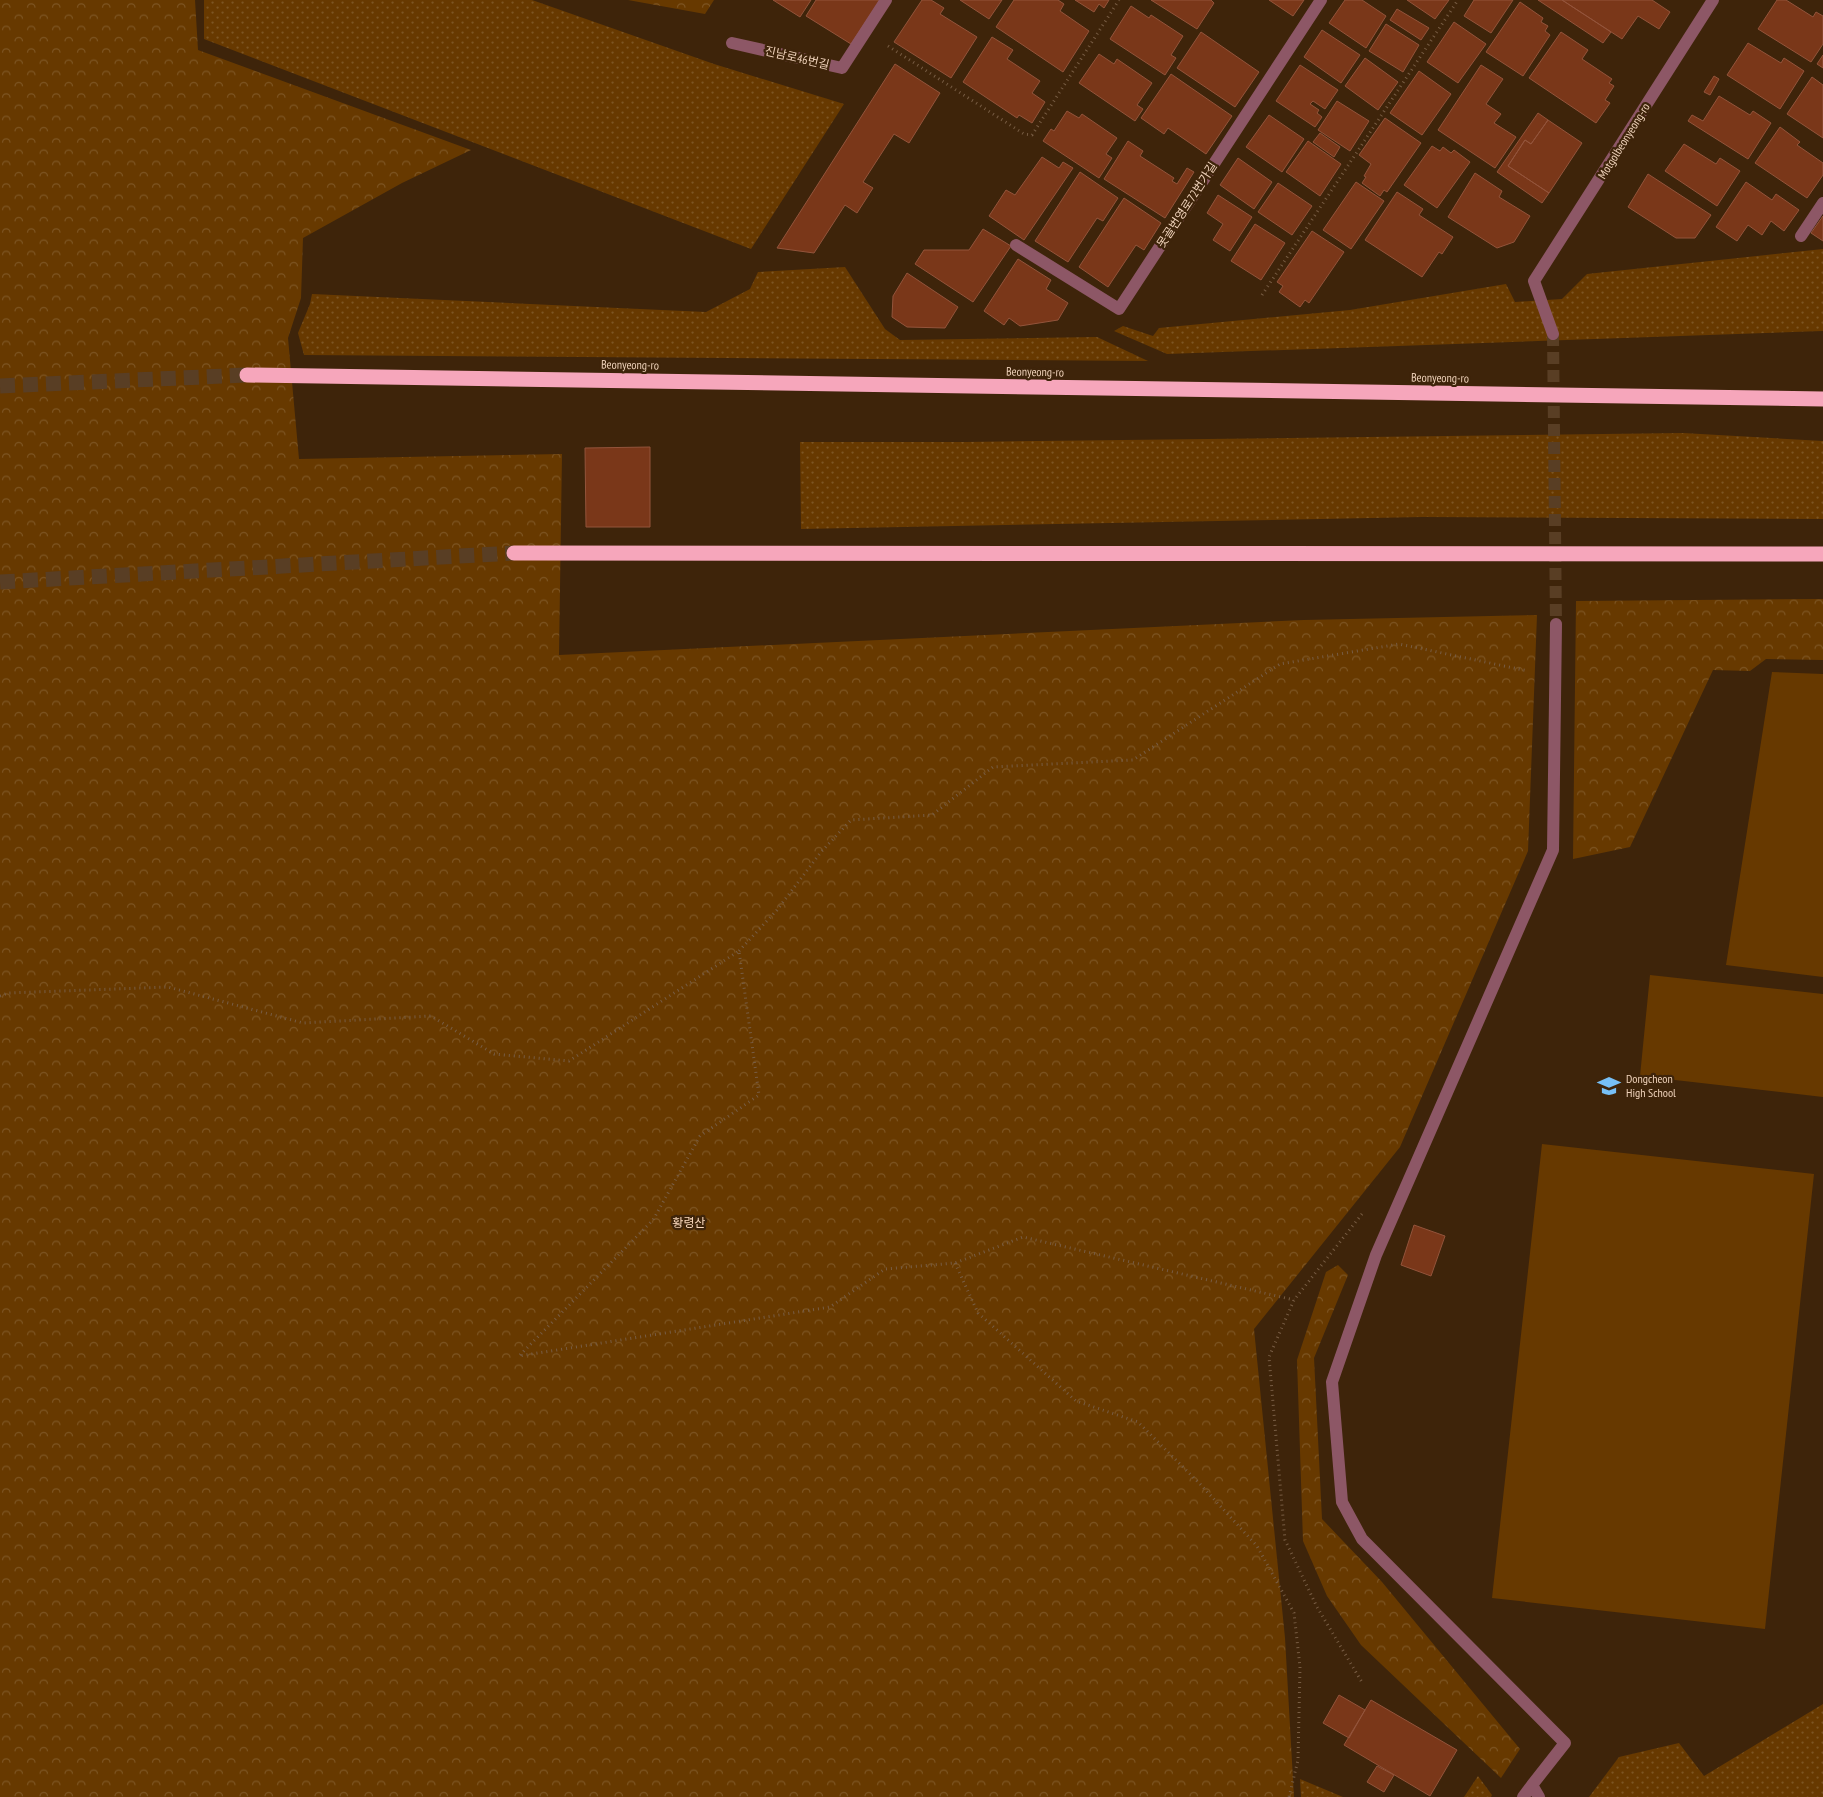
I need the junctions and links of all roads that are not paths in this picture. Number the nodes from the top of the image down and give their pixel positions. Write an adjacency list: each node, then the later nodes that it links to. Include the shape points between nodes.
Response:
1 (886, 0): 4 (street, 진남로46번길, via 842,68)
2 (1321, 0): 7 (street, 못골번영로72번가길, via 1119,309)
3 (1713, 0): 8 (street, Motgolbeonyeong-ro, via 1534,281)
4 (732, 42)
5 (1823, 203): 6 (street)
6 (1801, 236)
7 (1016, 245)
8 (1553, 334)
9 (247, 375): 10 (highway, Beonyeong-ro)
10 (1823, 399)
11 (514, 553): 12 (highway)
12 (1823, 554)
13 (1556, 624): 14 (street, via 1553,850 1376,1255 1332,1382 1342,1502 1362,1539 1565,1743)
14 (1532, 1785): 15 (street); 16 (street)
15 (1523, 1797)
16 (1539, 1797)

